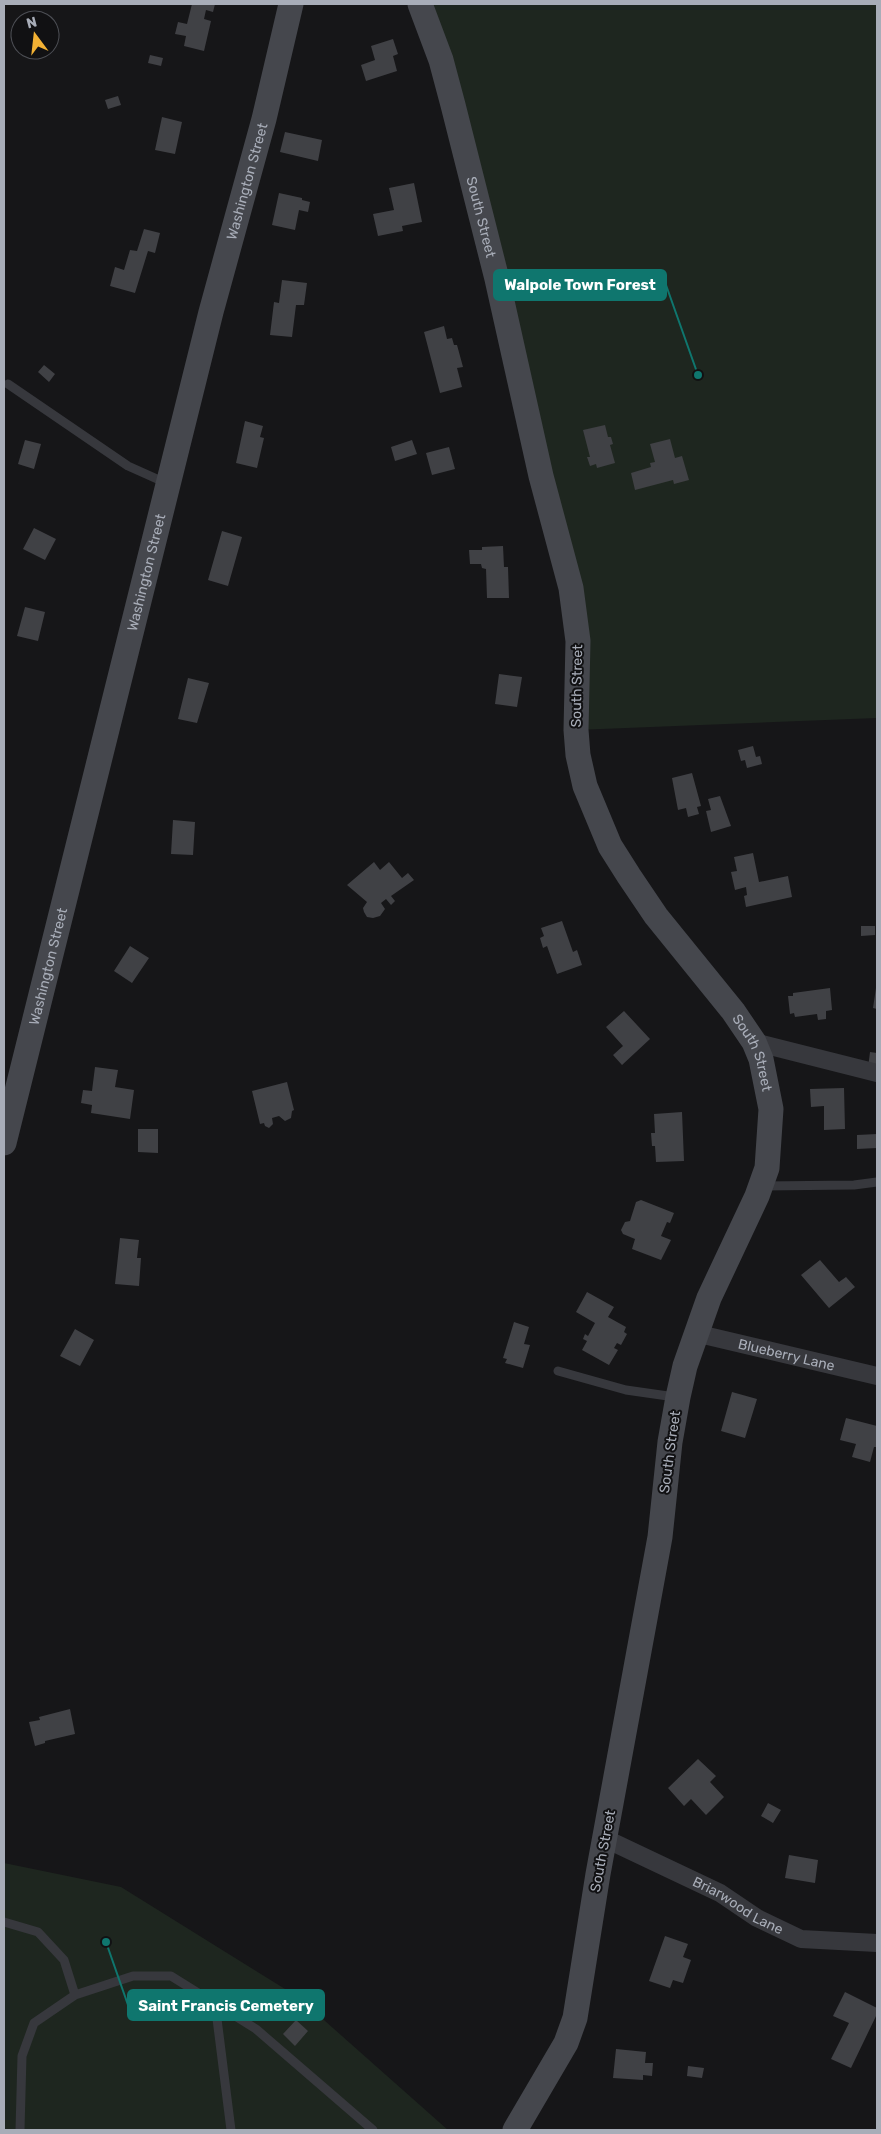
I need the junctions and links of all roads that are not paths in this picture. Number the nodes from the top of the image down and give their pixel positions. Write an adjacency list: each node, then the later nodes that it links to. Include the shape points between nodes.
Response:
1 (291, 4): 4 (street, Washington Street)
2 (420, 4): 5 (street, South Street, via 453,105 498,279 541,476 571,588 578,641 576,730 584,786 610,846 629,876)
3 (8, 384): 4 (lane, via 128,466)
4 (169, 484): 7 (street, Washington Street)
5 (754, 1042): 6 (street); 9 (street, South Street, via 771,1109 767,1168)
6 (877, 1074)
7 (6, 1128)
8 (877, 1182): 9 (lane)
9 (760, 1186): 10 (street, South Street)
10 (696, 1333): 12 (street, Blueberry Lane); 13 (street, South Street)
11 (558, 1371): 13 (lane, via 626,1390)
12 (877, 1376)
13 (678, 1397): 14 (street, South Street, via 660,1536)
14 (606, 1839): 16 (street, Briarwood Lane, via 720,1893 757,1918 801,1939); 22 (street, South Street, via 575,2018 566,2043)
15 (4, 1922): 17 (lane, via 38,1932 64,1960)
16 (877, 1944)
17 (75, 1995): 18 (lane, via 133,1976 171,1976); 19 (lane, via 34,2024 22,2056)
18 (215, 2003): 20 (lane); 21 (lane, via 256,2029)
19 (20, 2130)
20 (231, 2130)
21 (373, 2130)
22 (515, 2130)

